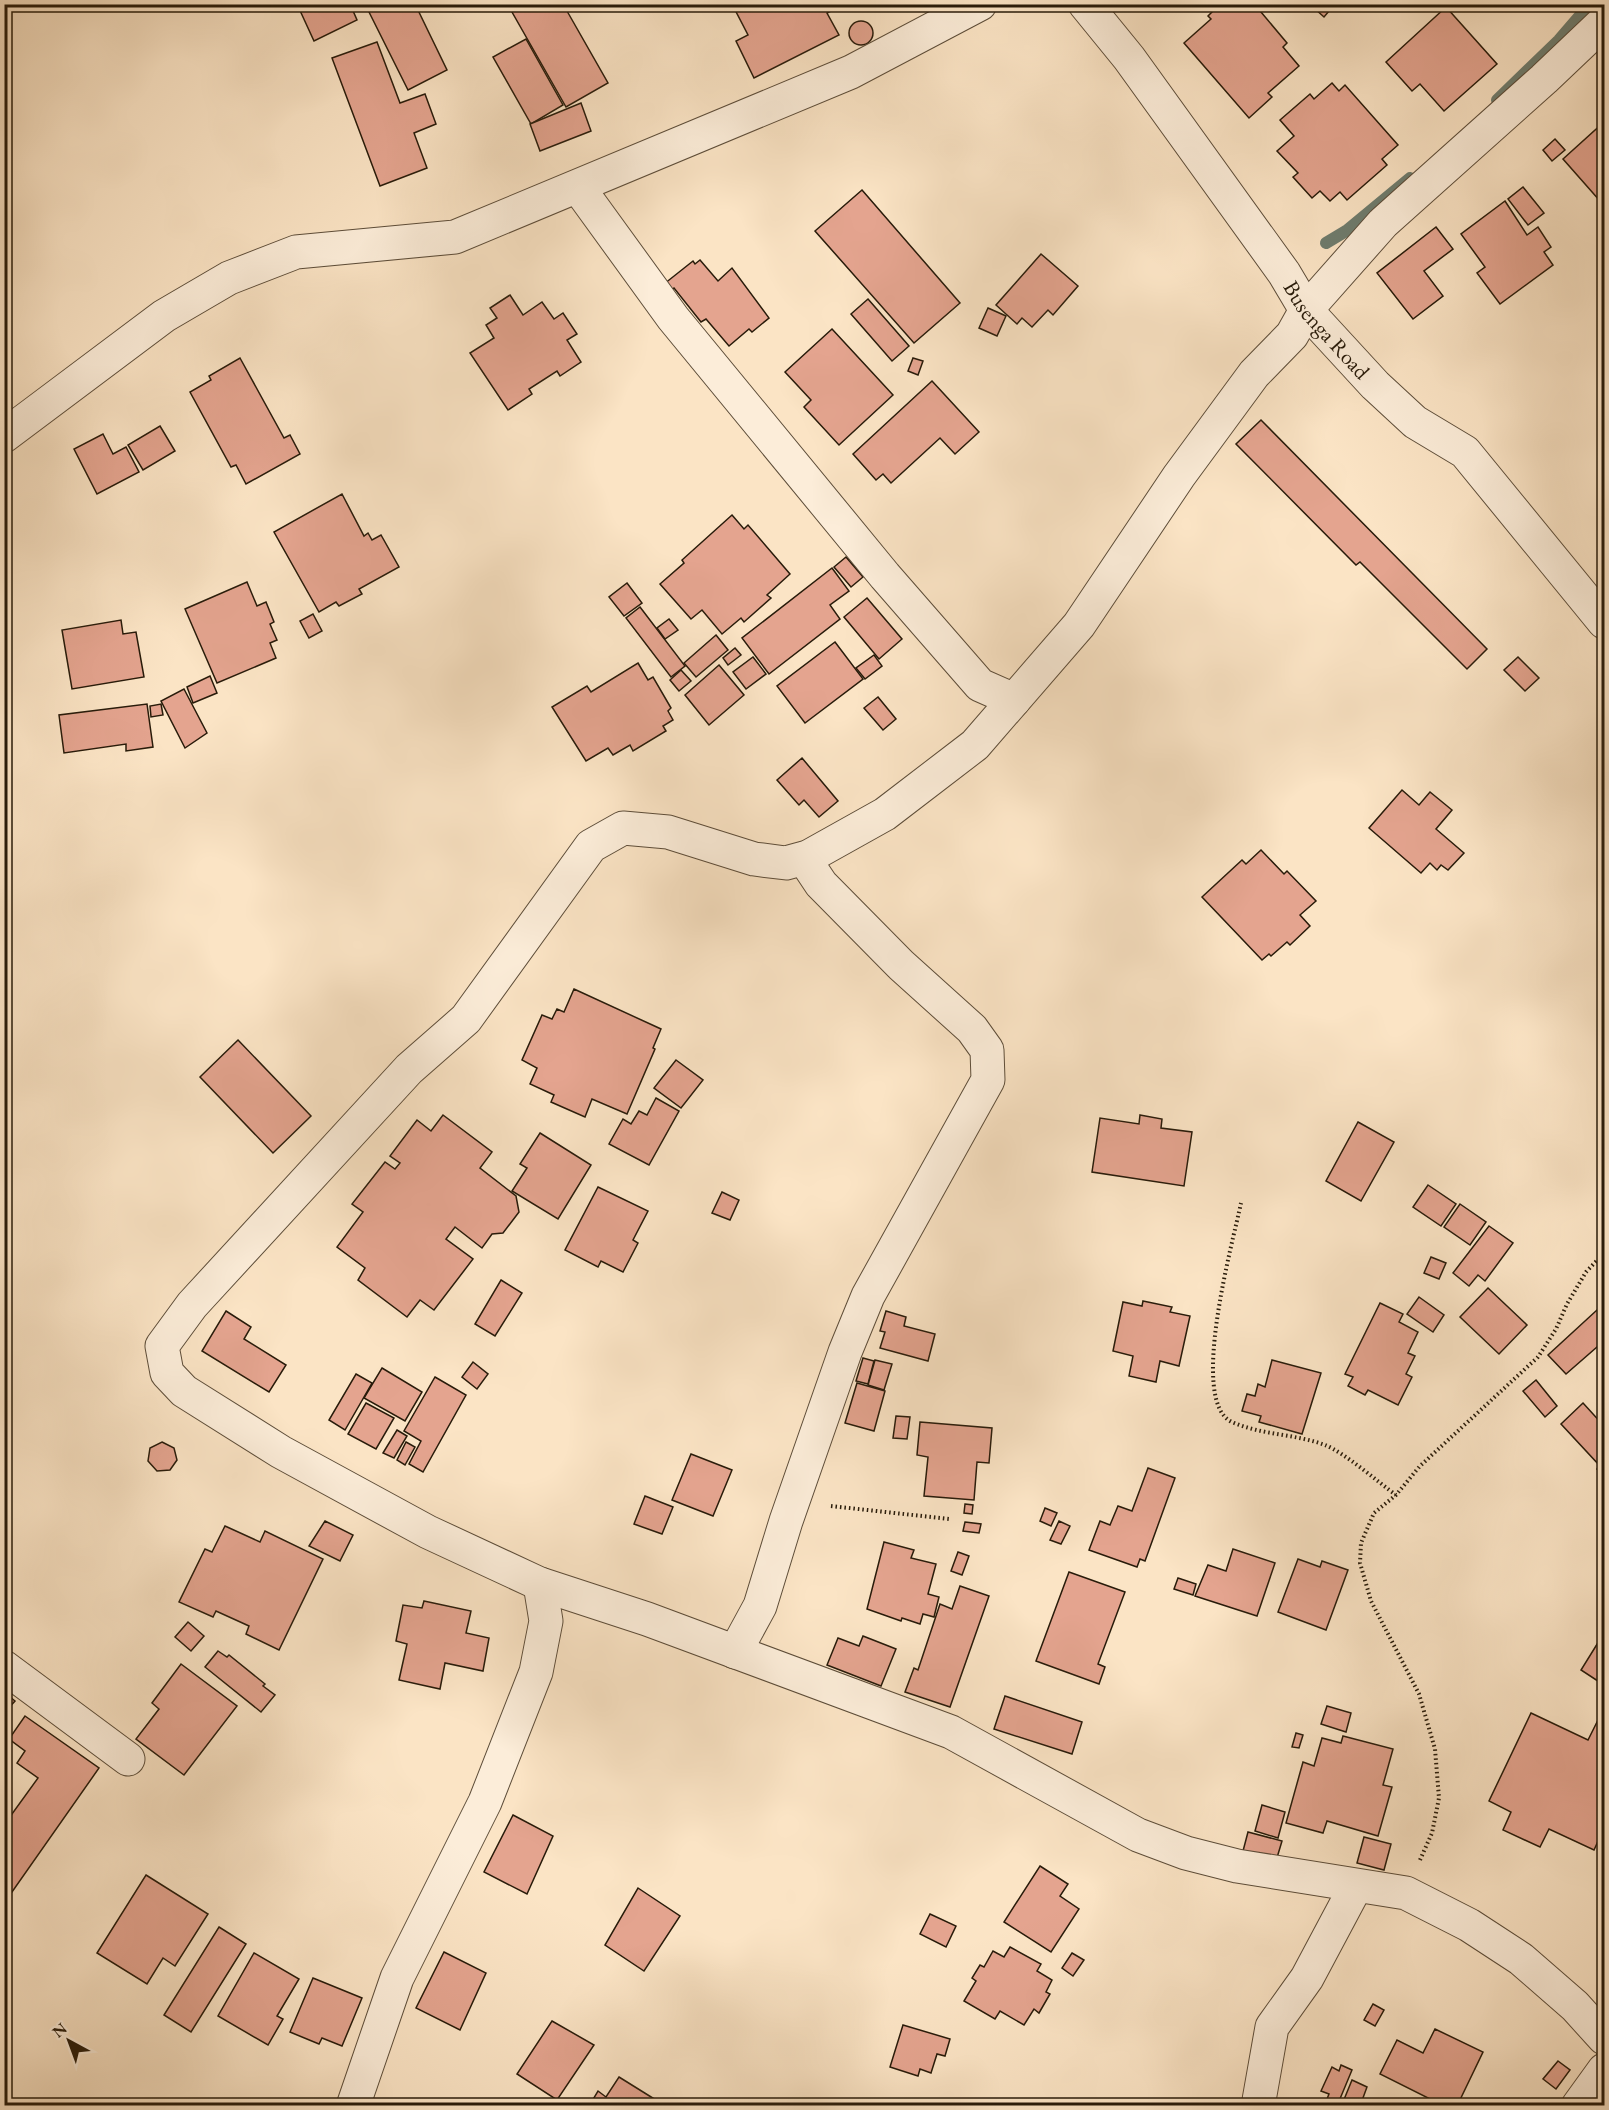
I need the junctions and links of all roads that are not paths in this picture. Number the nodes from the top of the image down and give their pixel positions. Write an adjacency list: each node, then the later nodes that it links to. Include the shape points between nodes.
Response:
1 (980, 4): 4 (street, via 852,72)
2 (1085, 4): 5 (street, Busenga Road, via 1284,273)
3 (1605, 22): 5 (street, via 1383,223)
4 (578, 187): 6 (street, via 455,237 296,252 229,278 164,316); 8 (street, via 673,318 885,576 980,685)
5 (1306, 310): 7 (street, Busenga Road, via 1415,422 1466,452); 8 (street, via 1292,335 1254,374 1179,476 1079,626)
6 (4, 436)
7 (1605, 622)
8 (1014, 700): 9 (street, via 975,745 934,778 885,814)
9 (808, 857): 10 (street, via 786,862 754,859 668,832 623,828 591,846 466,1019 393,1086 192,1305 162,1346 167,1373 184,1392 333,1481 428,1532); 11 (street, via 821,884 901,965 972,1029 987,1050 988,1080 868,1296 845,1352 760,1606)
10 (540, 1584): 11 (street); 17 (street, via 546,1621 536,1672 485,1802 397,1978)
11 (735, 1652): 14 (street, via 951,1732 1138,1835 1237,1866)
12 (4, 1667): 13 (street)
13 (128, 1759)
14 (1356, 1886): 15 (street, via 1406,1893 1469,1926 1521,1959); 18 (street, via 1307,1978 1272,2027)
15 (1605, 2038)
16 (1605, 2070): 19 (street)
17 (353, 2106)
18 (1258, 2106)
19 (1578, 2106)

